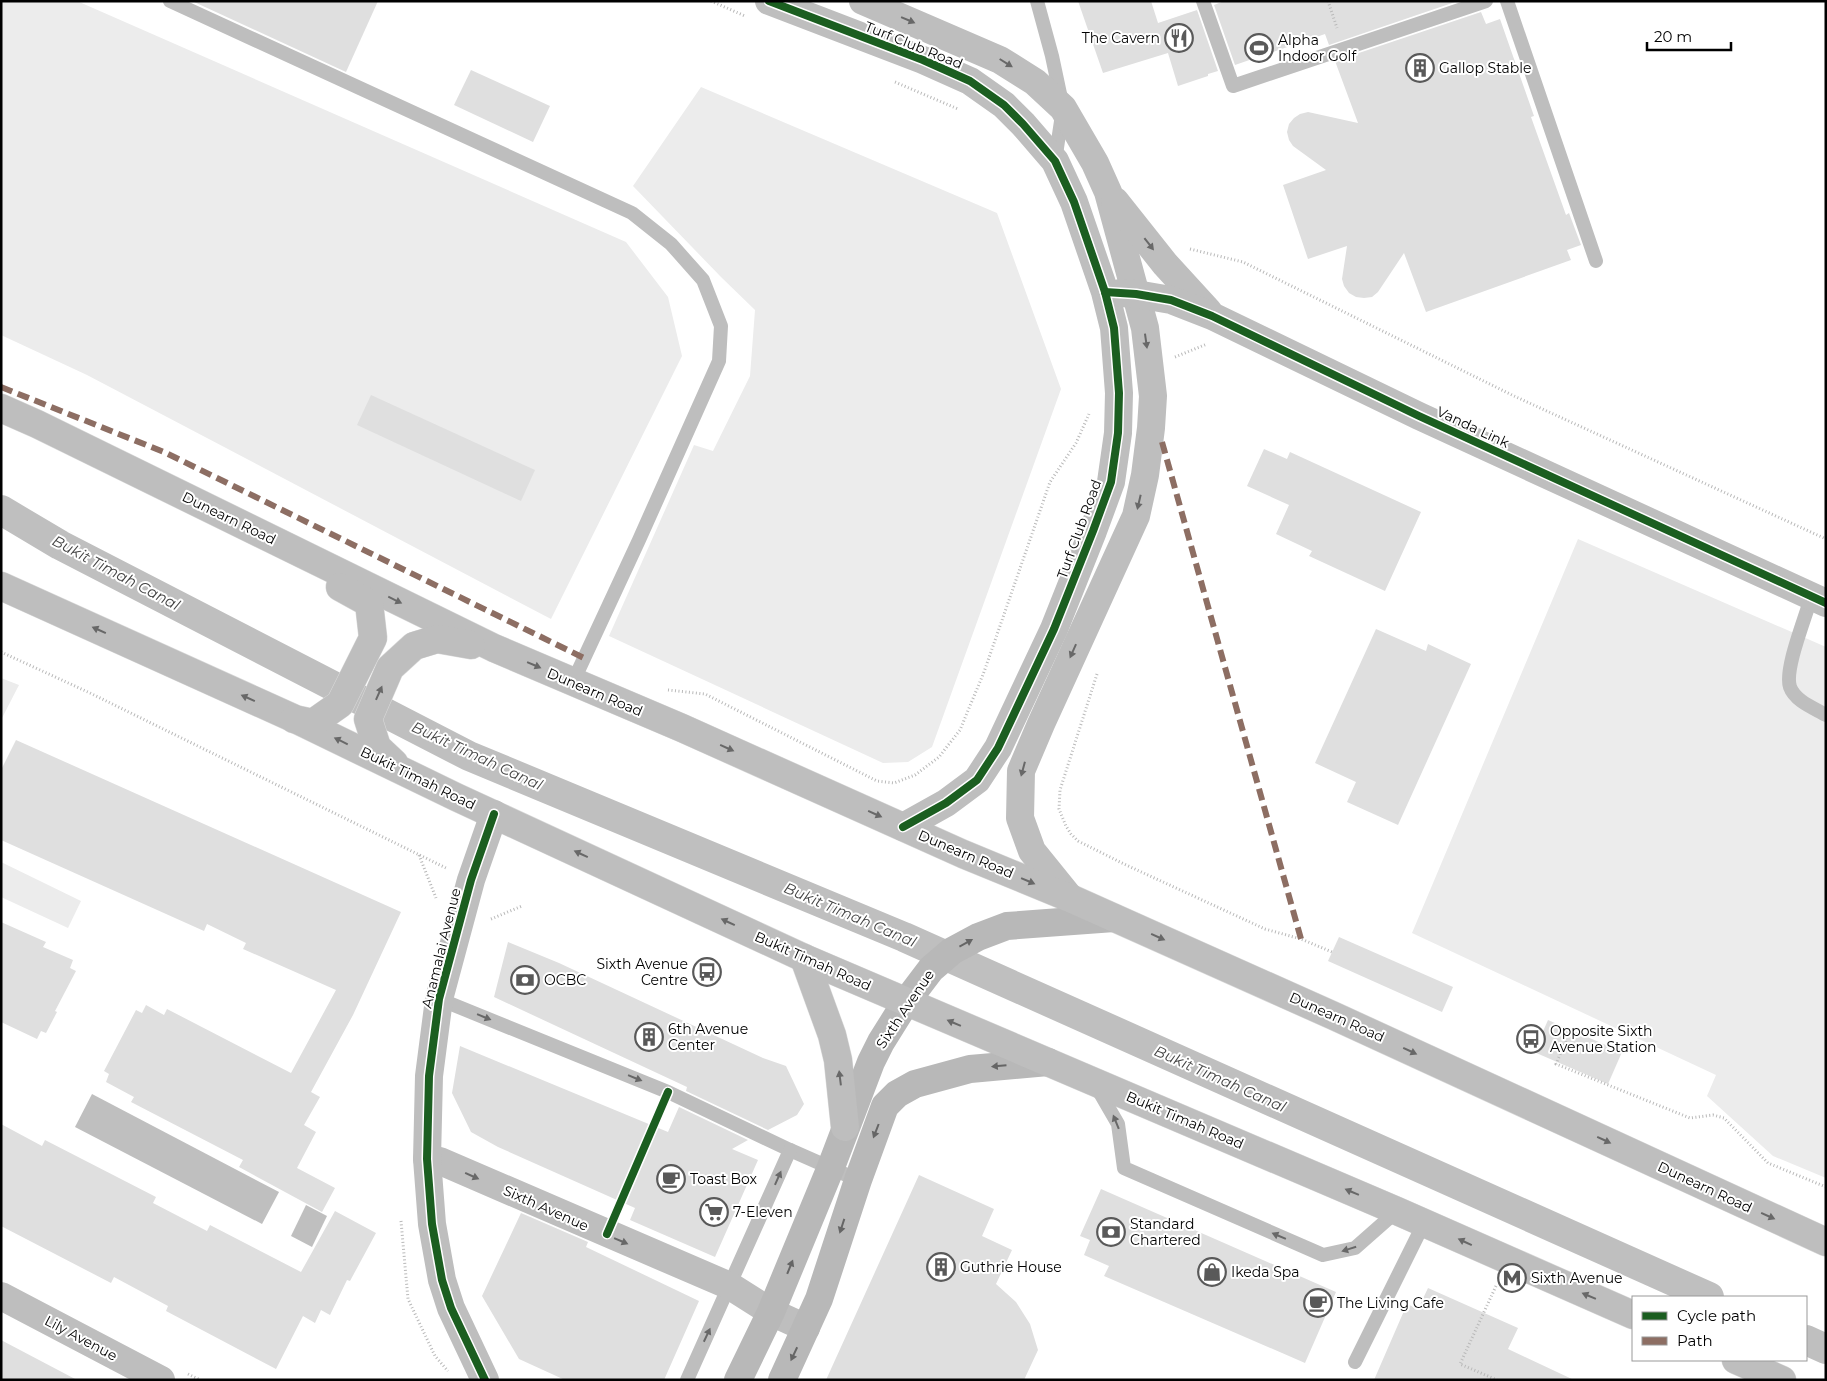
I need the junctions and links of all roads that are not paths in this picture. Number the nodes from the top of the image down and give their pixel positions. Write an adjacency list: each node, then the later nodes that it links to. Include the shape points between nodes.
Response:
1 (170, 1): 20 (lane, via 632,213 671,244 703,280 721,326 719,361)
2 (863, 1): 8 (main road, Turf Club Road, one-way to 8, via 1000,60 1035,82)
3 (1037, 1): 8 (lane)
4 (1203, 1): 5 (lane, via 1234,86)
5 (1486, 1)
6 (1507, 1): 11 (lane)
7 (760, 10): 9 (main road, Turf Club Road, via 923,60 970,82 1004,106)
8 (1062, 108): 9 (lane); 10 (main road, Turf Club Road)
9 (1055, 161): 12 (main road, Turf Club Road, via 1074,202)
10 (1108, 192): 13 (main road, Turf Club Road); 14 (main road, Vanda Link, one-way to 14, via 1165,264)
11 (1596, 261)
12 (1105, 292): 13 (main road, Vanda Link); 25 (main road, Turf Club Road, via 1114,328 1120,393 1118,433 1111,482 1093,531 1054,630 998,748 977,780 946,804)
13 (1136, 294): 14 (main road, Vanda Link, via 1171,300); 26 (main road, Turf Club Road, one-way to 26, via 1153,396 1145,475 1136,516 1022,771 1020,818 1032,851)
14 (1212, 316): 18 (main road, Vanda Link, via 1419,416)
15 (1, 408): 16 (main road, Dunearn Road)
16 (37, 424): 19 (main road, Dunearn Road, one-way to 19); 22 (main road, via 369,603 373,638 340,704 313,723)
17 (1, 586): 22 (main road, Bukit Timah Road, one-way to 17)
18 (1818, 600): 21 (lane, via 1790,667 1790,687 1801,701)
19 (494, 648): 20 (main road, Dunearn Road, one-way to 20); 23 (main road, one-way to 19, via 377,747 368,719 390,668 414,646 438,639)
20 (573, 682): 25 (main road, Dunearn Road, one-way to 25)
21 (1826, 715)
22 (293, 718): 23 (main road, Bukit Timah Road, one-way to 22)
23 (401, 770): 24 (main road, Bukit Timah Road)
24 (494, 814): 28 (main road, Bukit Timah Road, one-way to 24); 29 (main road, Anamalai Avenue, via 471,880)
25 (903, 827): 26 (main road, Dunearn Road, one-way to 26)
26 (1070, 898): 27 (main road, Dunearn Road)
27 (1114, 918): 30 (main road, Sixth Avenue, one-way to 27, via 931,969 952,951 978,937 1007,926); 40 (main road, Dunearn Road, one-way to 40)
28 (804, 958): 30 (main road, Bukit Timah Road); 33 (main road, one-way to 28, via 832,1035)
29 (439, 1000): 34 (lane, one-way to 34, via 668,1092); 35 (main road, Anamalai Avenue, via 429,1076)
30 (906, 1002): 31 (main road, Bukit Timah Road, one-way to 30); 33 (main road, Sixth Avenue, via 877,1049)
31 (1048, 1062): 32 (main road, Bukit Timah Road); 37 (main road, one-way to 37, via 970,1069 916,1084 897,1094 885,1106)
32 (1093, 1080): 38 (main road, Bukit Timah Road, one-way to 32); 38 (lane, one-way to 32, via 1356,1248 1323,1255 1124,1168 1118,1124)
33 (845, 1127): 36 (main road, Sixth Avenue)
34 (790, 1150): 36 (lane); 41 (lane, one-way to 34)
35 (427, 1159): 41 (main road, Sixth Avenue, one-way to 41); 49 (main road, Anamalai Avenue, via 432,1224 442,1280 450,1308)
36 (831, 1167): 37 (lane); 43 (main road, Sixth Avenue, one-way to 36)
37 (858, 1180): 45 (main road, one-way to 45)
38 (1397, 1211): 39 (main road, Bukit Timah Road)
39 (1424, 1223): 44 (main road, Bukit Timah Road, one-way to 39); 47 (lane)
40 (1826, 1242)
41 (730, 1286): 43 (main road, Sixth Avenue); 50 (lane, one-way to 41)
42 (1, 1296): 48 (main road, Lily Avenue)
43 (771, 1312): 45 (main road, Sixth Avenue); 51 (main road, Sixth Avenue)
44 (1632, 1315)
45 (806, 1328): 52 (main road, one-way to 52)
46 (1738, 1361): 53 (main road)
47 (1355, 1362)
48 (148, 1377)
49 (485, 1380)
50 (687, 1380)
51 (738, 1380)
52 (782, 1380)
53 (1782, 1380)

